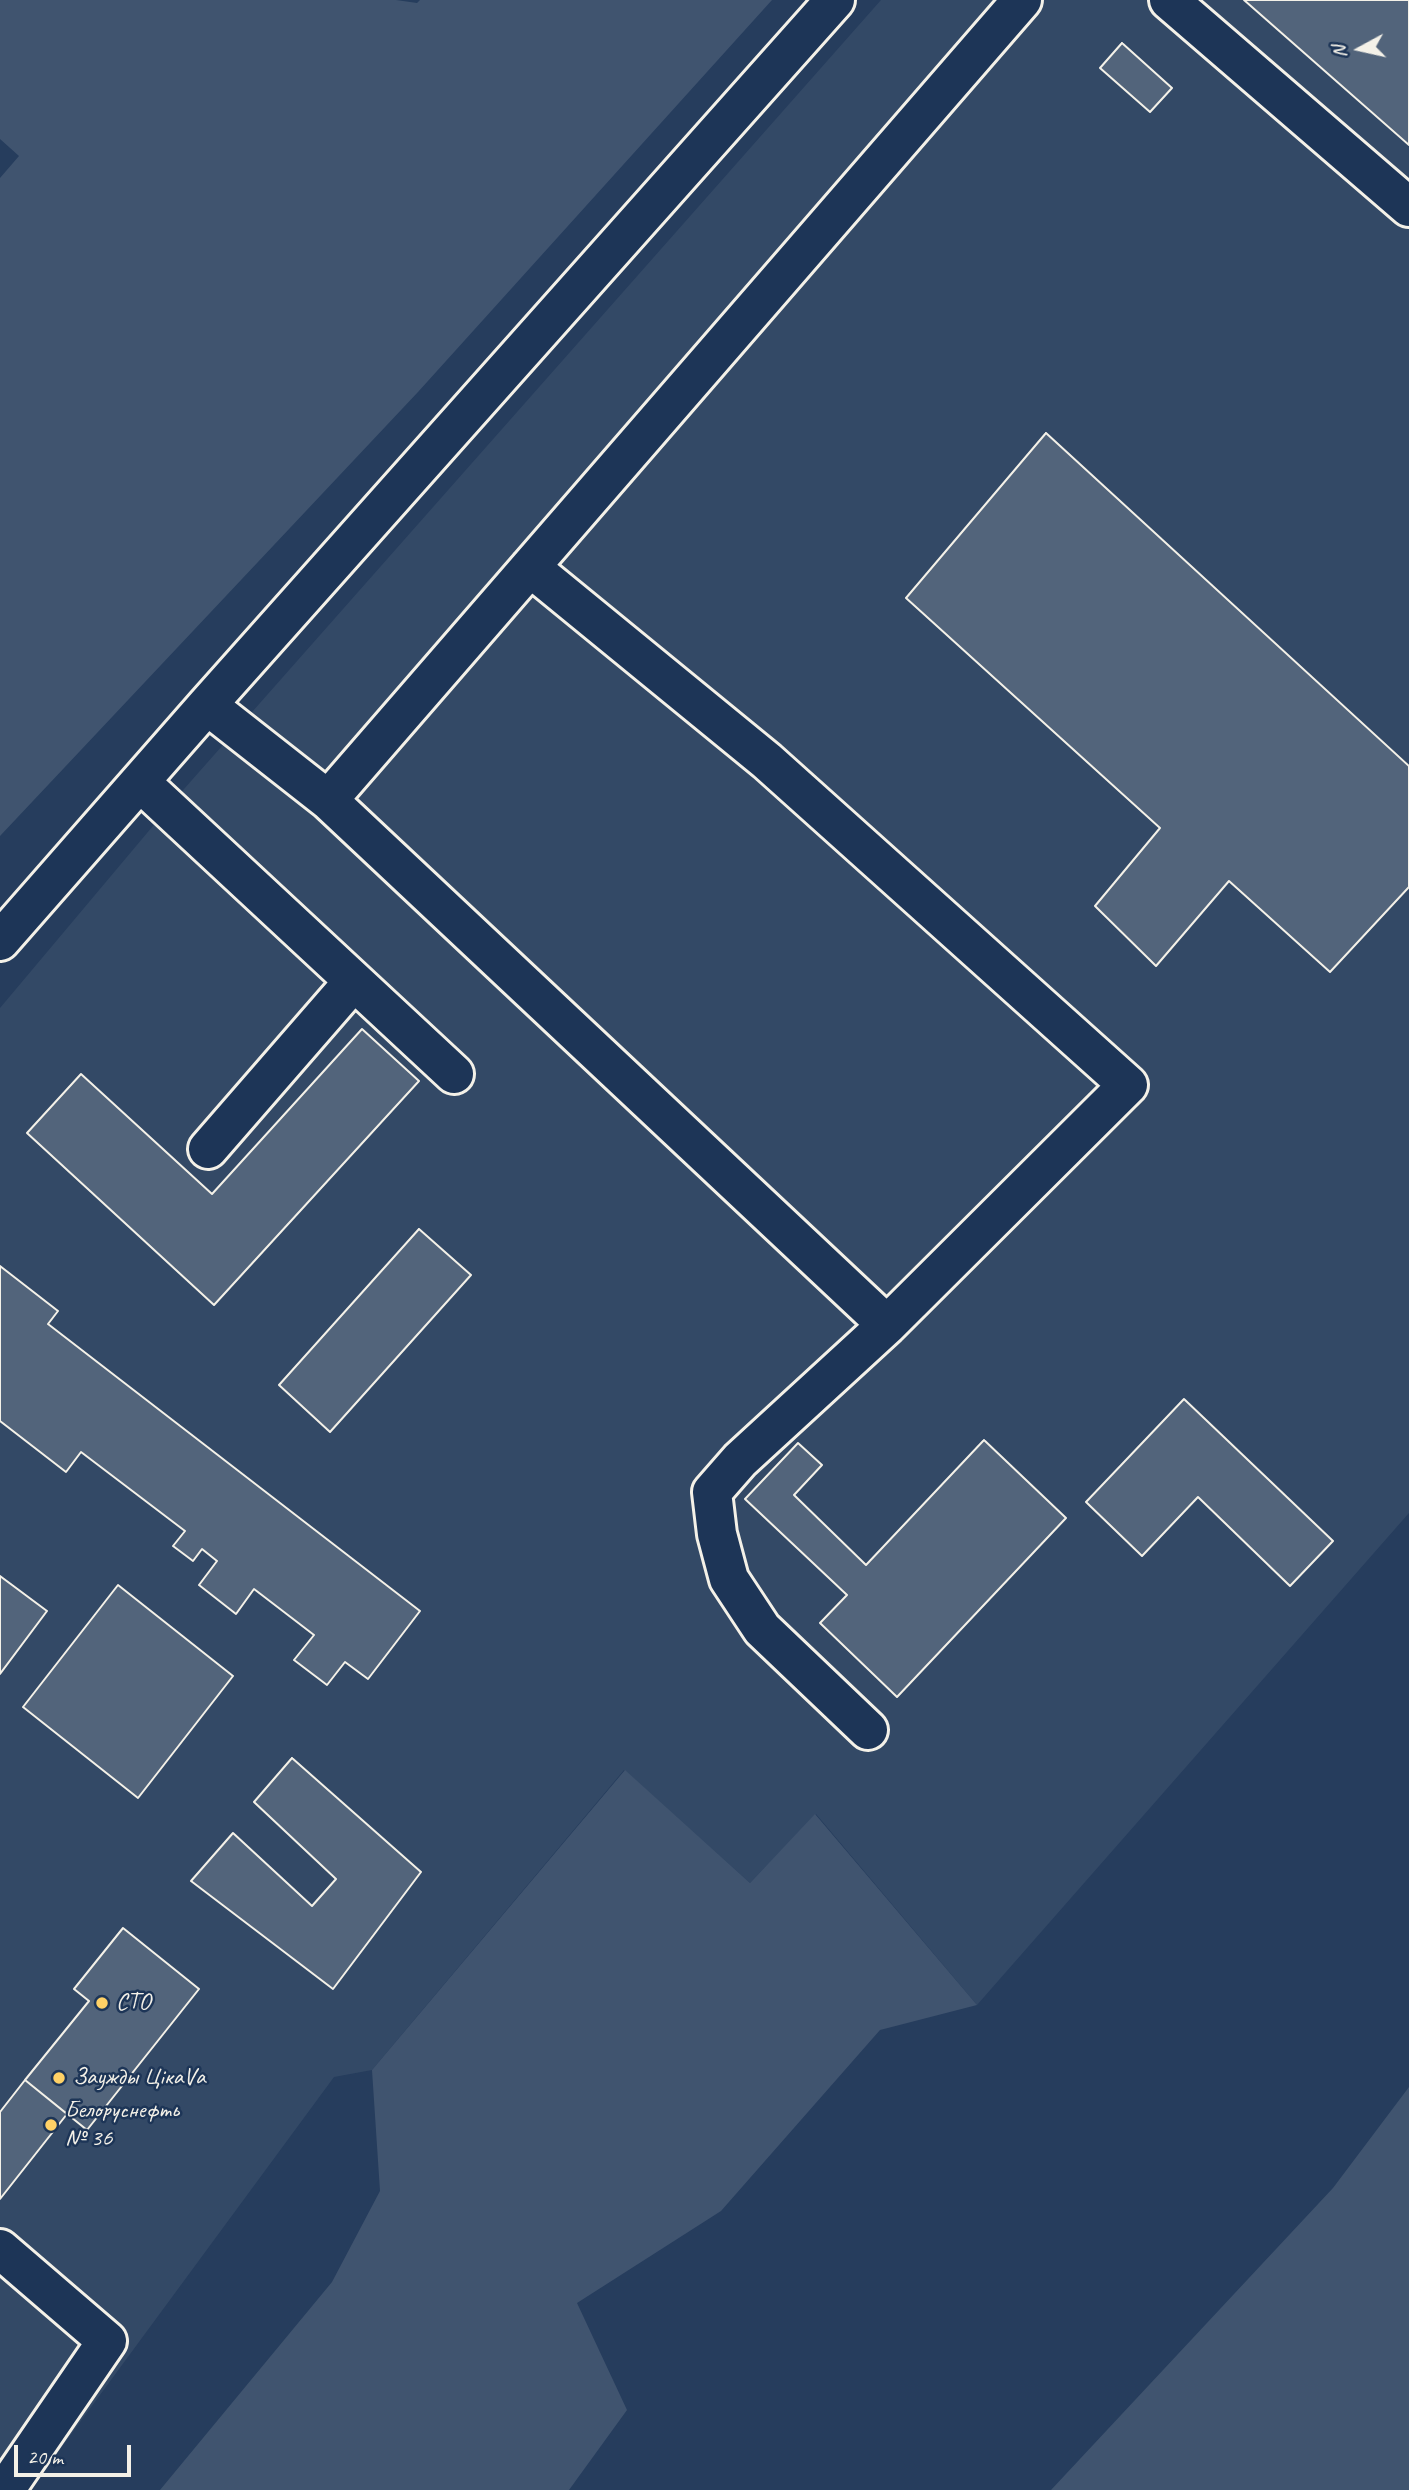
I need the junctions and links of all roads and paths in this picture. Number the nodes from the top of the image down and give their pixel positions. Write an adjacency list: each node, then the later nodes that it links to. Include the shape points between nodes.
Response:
1 (835, 0): 6 (street)
2 (1022, 0): 5 (street)
3 (1169, 0): 4 (street)
4 (1409, 207)
5 (530, 567): 8 (street); 13 (street, via 767,761 1128,1085)
6 (207, 705): 7 (street); 8 (street)
7 (140, 782): 9 (street); 10 (street)
8 (328, 800): 13 (street)
9 (0, 941)
10 (354, 981): 11 (street); 12 (street)
11 (454, 1074)
12 (208, 1149)
13 (887, 1325): 14 (street, via 740,1460 712,1492 729,1579 762,1629)
14 (869, 1730)
15 (0, 2249): 16 (street, via 107,2341)
16 (5, 2490)

